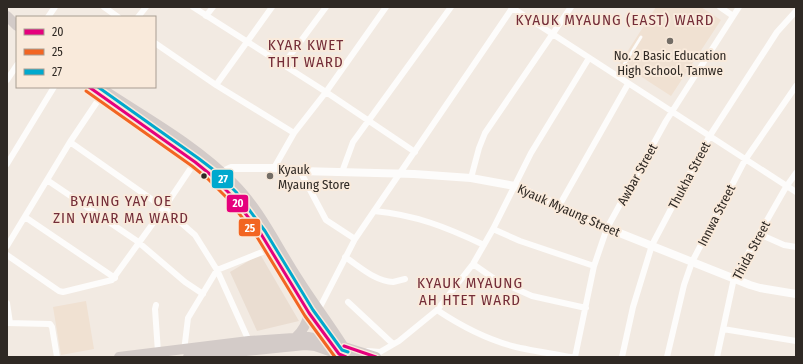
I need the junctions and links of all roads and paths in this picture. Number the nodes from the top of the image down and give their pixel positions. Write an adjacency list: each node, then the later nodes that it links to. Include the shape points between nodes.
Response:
1 (55, 7): 16 (street)
2 (104, 7): 17 (street)
3 (146, 7): 18 (street)
4 (193, 7): 19 (street)
5 (213, 7): 19 (street)
6 (272, 7): 26 (street)
7 (326, 7): 29 (street)
8 (386, 7): 38 (street)
9 (451, 7): 40 (street)
10 (512, 7): 24 (street); 44 (street)
11 (571, 7): 24 (street)
12 (720, 7): 20 (street)
13 (739, 7): 20 (street, Awbar Street)
14 (795, 9): 42 (street, Thukha Street)
15 (7, 16): 22 (main road)
16 (49, 16)
17 (117, 16)
18 (139, 16)
19 (206, 16): 26 (street)
20 (733, 16): 39 (street, Awbar Street)
21 (7, 23): 23 (main road)
22 (16, 25)
23 (16, 31)
24 (552, 34): 28 (street); 54 (street, via 485,133 478,148)
25 (641, 37): 31 (lane)
26 (247, 42): 29 (street); 34 (street)
27 (156, 44): 34 (street)
28 (589, 58): 31 (street); 56 (street, via 531,153)
29 (283, 64): 38 (street)
30 (16, 66): 32 (street)
31 (617, 76): 33 (street)
32 (7, 80)
33 (628, 84): 39 (street); 59 (street)
34 (216, 85): 41 (street)
35 (796, 86): 45 (street, Innwa Street)
36 (53, 88): 47 (street)
37 (100, 91): 43 (street); 46 (main road); 53 (main road, via 195,149)
38 (326, 92): 40 (street); 41 (street)
39 (672, 112): 42 (street); 63 (street, Awbar Street)
40 (368, 121): 44 (street); 50 (street, via 353,142)
41 (294, 133): 48 (street)
42 (710, 137): 45 (street); 69 (street, Thukha Street)
43 (70, 142): 55 (street); 60 (street)
44 (415, 152): 52 (street)
45 (745, 160): 57 (street); 75 (street, Innwa Street)
46 (195, 162): 53 (main road); 60 (street)
47 (7, 164)
48 (274, 168): 49 (street, Kyauk Myaung Street); 53 (street, Kyauk Myaung Street, via 231,168)
49 (300, 171): 50 (street, Kyauk Myaung Street); 66 (street, via 326,220)
50 (342, 172): 52 (street, Kyauk Myaung Street)
51 (796, 173): 57 (street, Thida Street)
52 (399, 174): 54 (street, Kyauk Myaung Street); 61 (street)
53 (219, 176): 72 (main road); 89 (main road, via 246,197)
54 (471, 178): 56 (street, Kyauk Myaung Street)
55 (47, 180): 62 (street); 67 (street)
56 (515, 186): 59 (street, Kyauk Myaung Street); 64 (street)
57 (786, 187): 58 (street); 65 (street, Thida Street)
58 (796, 192)
59 (559, 206): 63 (street, Kyauk Myaung Street)
60 (164, 208): 67 (street); 78 (street, via 195,235)
61 (374, 211): 66 (street); 68 (street, via 418,218)
62 (25, 217): 70 (street); 79 (street)
63 (607, 228): 69 (street, Kyauk Myaung Street); 77 (street, Awbar Street)
64 (493, 229): 68 (street); 77 (street)
65 (759, 234): 71 (street, via 777,243); 80 (street, Thida Street)
66 (355, 239): 74 (street)
67 (139, 242): 79 (street); 82 (street, via 185,282)
68 (484, 245): 76 (street)
69 (652, 245): 75 (street, Kyauk Myaung Street); 107 (street, Thukha Street, via 633,307)
70 (7, 246)
71 (796, 247)
72 (270, 249): 78 (street); 89 (main road)
73 (7, 255): 79 (street, via 63,292)
74 (345, 257): 81 (street, via 384,280 394,282); 89 (street)
75 (692, 262): 80 (street, Kyauk Myaung Street); 108 (street, Innwa Street)
76 (473, 264): 87 (street, via 496,280 532,296); 88 (street)
77 (594, 266): 87 (street, Awbar Street)
78 (217, 270): 82 (street); 96 (street)
79 (115, 278)
80 (734, 278): 83 (street, Kyauk Myaung Street, via 760,288); 91 (street, Thida Street)
81 (406, 279)
82 (203, 294): 100 (street, via 188,318)
83 (796, 294)
84 (348, 302): 95 (street)
85 (7, 304): 90 (street)
86 (156, 305): 97 (street)
87 (586, 308): 106 (street, Awbar Street)
88 (437, 310): 95 (street); 105 (street, via 461,325 488,337 515,346)
89 (314, 312): 92 (main road, via 303,331); 94 (main road); 99 (main road)
90 (8, 323): 101 (street, via 50,324)
91 (723, 329): 93 (street); 109 (street, Thida Street)
92 (296, 337): 94 (main road); 96 (main road)
93 (796, 341)
94 (331, 343): 99 (main road)
95 (393, 344): 99 (street, via 380,352)
96 (243, 345): 98 (main road); 99 (main road, via 305,345)
97 (158, 352): 100 (main road); 102 (main road)
98 (213, 352): 100 (main road)
99 (342, 353): 103 (main road); 104 (main road)
100 (186, 354)
101 (57, 357)
102 (125, 357)
103 (350, 357)
104 (376, 357)
105 (571, 357)
106 (575, 357)
107 (622, 357)
108 (667, 357)
109 (717, 357)

